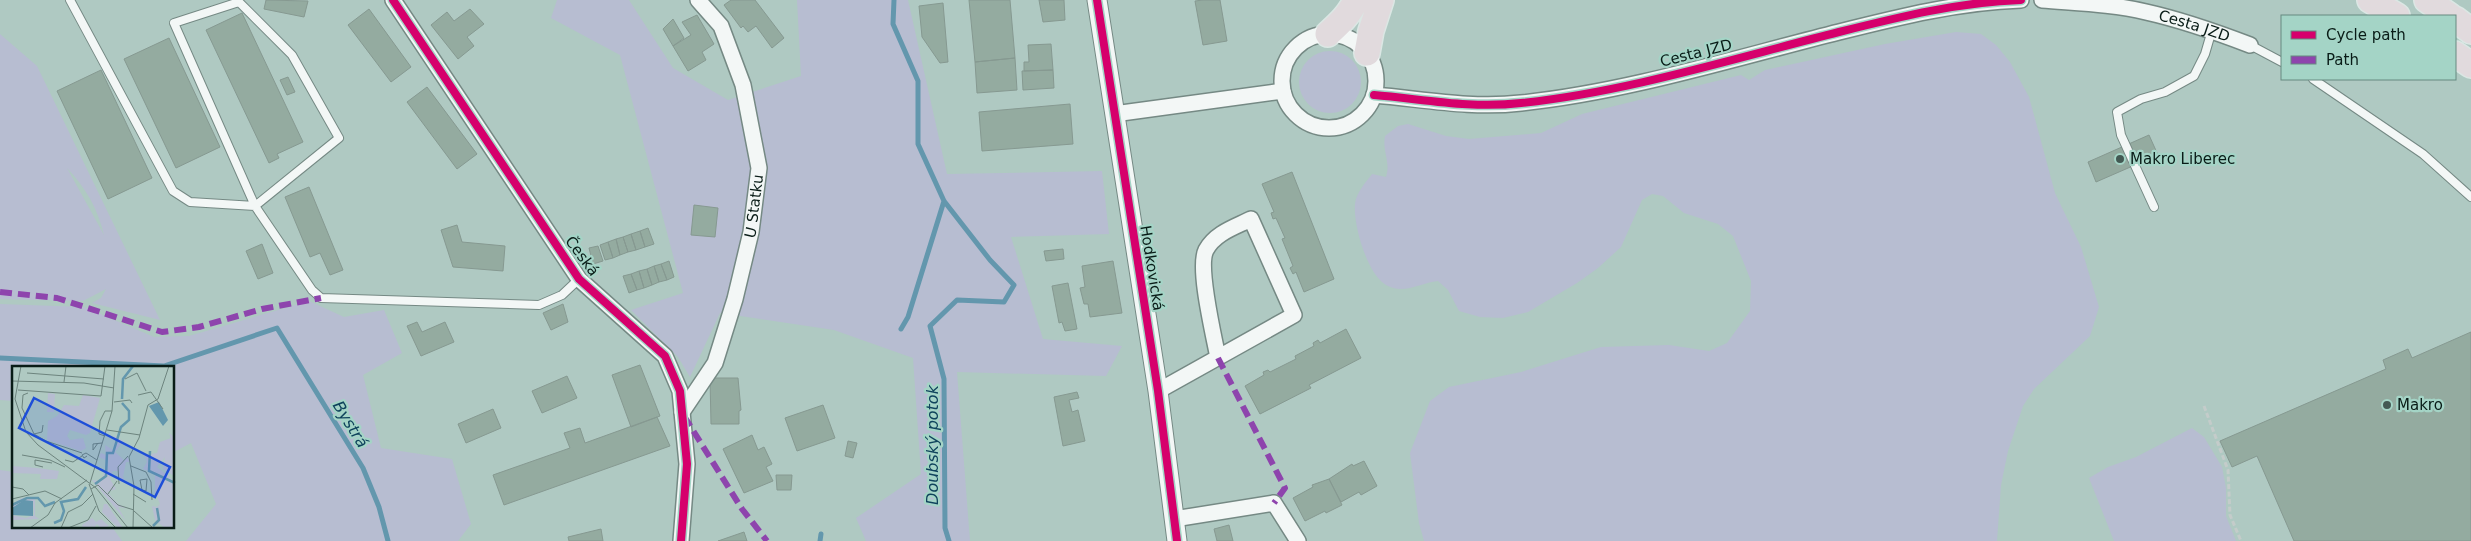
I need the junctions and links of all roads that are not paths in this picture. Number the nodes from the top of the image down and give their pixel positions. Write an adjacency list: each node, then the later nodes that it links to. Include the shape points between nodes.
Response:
1 (70, 0): 27 (lane, via 173,190 190,202)
2 (393, 0): 29 (street, Česká)
3 (698, 0): 32 (street, U Statku, via 721,26 743,84 759,168 750,232 735,299 715,363)
4 (1097, 0): 25 (street, Hodkovická)
5 (1356, 0): 16 (highway, via 1340,24)
6 (1381, 0): 18 (highway)
7 (2021, 0): 24 (street, Cesta JZD, via 1960,4 1563,98 1519,104 1456,105)
8 (2042, 0): 14 (street, Cesta JZD, via 2146,11)
9 (2370, 0): 11 (highway)
10 (2427, 0): 12 (highway)
11 (2395, 15)
12 (2449, 15)
13 (2456, 20): 15 (highway)
14 (2212, 30): 17 (street, Cesta JZD); 28 (lane, via 2206,54 2194,76 2166,92 2141,99 2117,112 2121,135)
15 (2471, 30)
16 (1328, 34): 18 (street, via 1350,39); 23 (street, via 1305,40 1292,52 1284,67)
17 (2250, 45): 20 (lane, Cesta JZD)
18 (1366, 53): 24 (street, via 1375,73)
19 (2456, 55): 21 (highway)
20 (2281, 61)
21 (2471, 65)
22 (2314, 80): 26 (lane, via 2423,154)
23 (1282, 91): 24 (street, via 1300,119 1321,128 1353,122 1362,115); 25 (street)
24 (1374, 96)
25 (1114, 114): 31 (street, Hodkovická)
26 (2471, 197)
27 (255, 206): 27 (lane, via 339,138 292,55 239,2 174,23); 29 (lane, via 312,290 321,298 539,305 562,295)
28 (2154, 207)
29 (579, 279): 32 (street, Česká, via 665,356 680,391)
30 (1218, 358): 30 (street, via 1294,315 1251,219 1221,233 1206,250 1203,270); 31 (street)
31 (1158, 391): 33 (street, Hodkovická)
32 (682, 412): 34 (street, Česká, via 687,464)
33 (1174, 519): 35 (street, Hodkovická); 36 (street, via 1274,503)
34 (681, 541)
35 (1177, 541)
36 (1298, 541)

